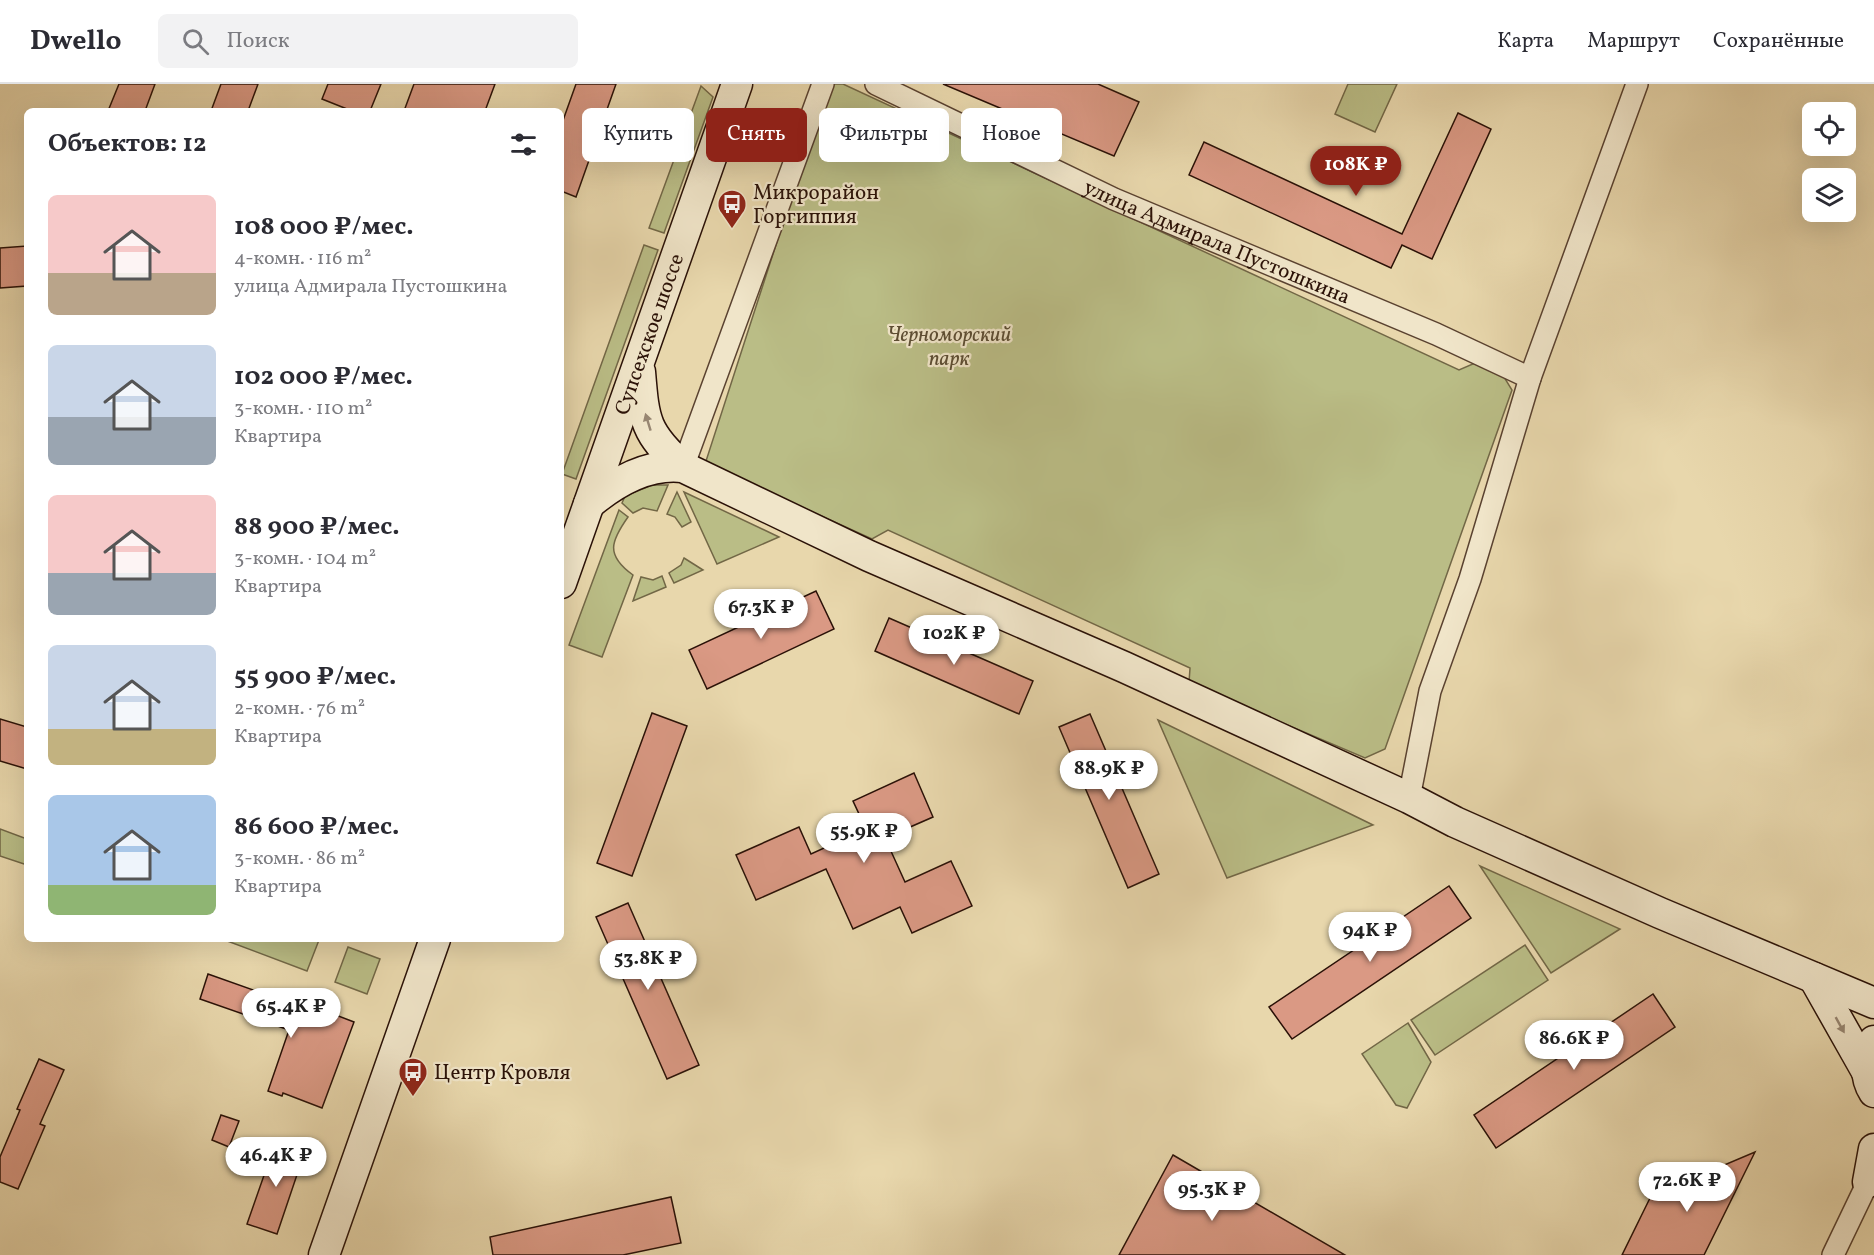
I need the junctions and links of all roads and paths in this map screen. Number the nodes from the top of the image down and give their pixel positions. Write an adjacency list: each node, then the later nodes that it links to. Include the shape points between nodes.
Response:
1 (737, 84): 5 (street, Супсехское шоссе)
2 (824, 84): 7 (street)
3 (876, 84): 6 (street, улица Адмирала Пустошкина, via 1114,199 1436,334)
4 (1636, 84): 6 (street)
5 (639, 363): 7 (street, one-way to 5, via 648,426); 8 (street, Супсехское шоссе)
6 (1530, 378): 10 (street, via 1470,579 1430,691)
7 (683, 467): 8 (street, via 657,467 637,474); 10 (street, via 869,556)
8 (589, 504): 9 (street, Супсехское шоссе)
9 (564, 575)
10 (1409, 798): 12 (street, via 1487,837)
11 (434, 942): 18 (street)
12 (1815, 978): 13 (street); 15 (street, one-way to 15)
13 (1874, 1003)
14 (1874, 1041): 15 (street, via 1870,1046)
15 (1870, 1081)
16 (1874, 1149): 17 (street)
17 (1871, 1178): 19 (street)
18 (324, 1255)
19 (1833, 1255)

